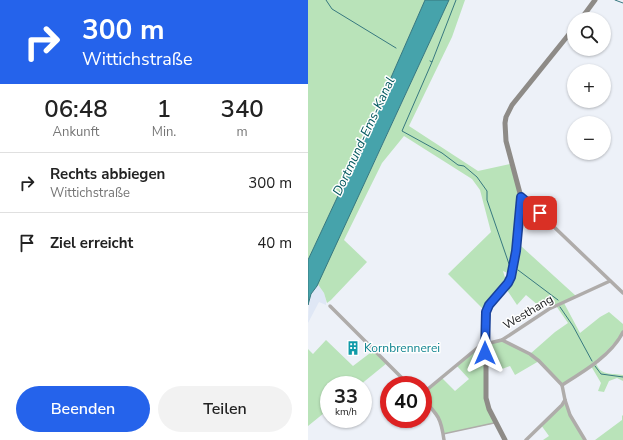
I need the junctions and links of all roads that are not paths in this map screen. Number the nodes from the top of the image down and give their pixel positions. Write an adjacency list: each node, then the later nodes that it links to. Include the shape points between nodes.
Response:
1 (595, 0): 2 (street)
2 (586, 12)
3 (567, 37): 4 (street, via 512,105 506,117 506,141)
4 (521, 197): 5 (street); 10 (street, via 513,268 508,283 487,309)
5 (610, 281): 6 (street); 9 (street, Westhang, via 549,309)
6 (623, 293)
7 (330, 306): 11 (street)
8 (623, 332): 12 (street, via 599,360)
9 (502, 340): 10 (street, Westhang); 12 (street, via 530,354)
10 (485, 343): 13 (street, Westhang); 16 (street, via 486,398)
11 (400, 376)
12 (562, 385): 14 (street)
13 (432, 386)
14 (565, 400): 20 (street); 21 (street, via 570,415)
15 (432, 409): 17 (street, via 437,414)
16 (496, 423): 17 (lane); 19 (street)
17 (443, 434): 18 (street)
18 (444, 440)
19 (505, 440)
20 (526, 440)
21 (585, 440)

